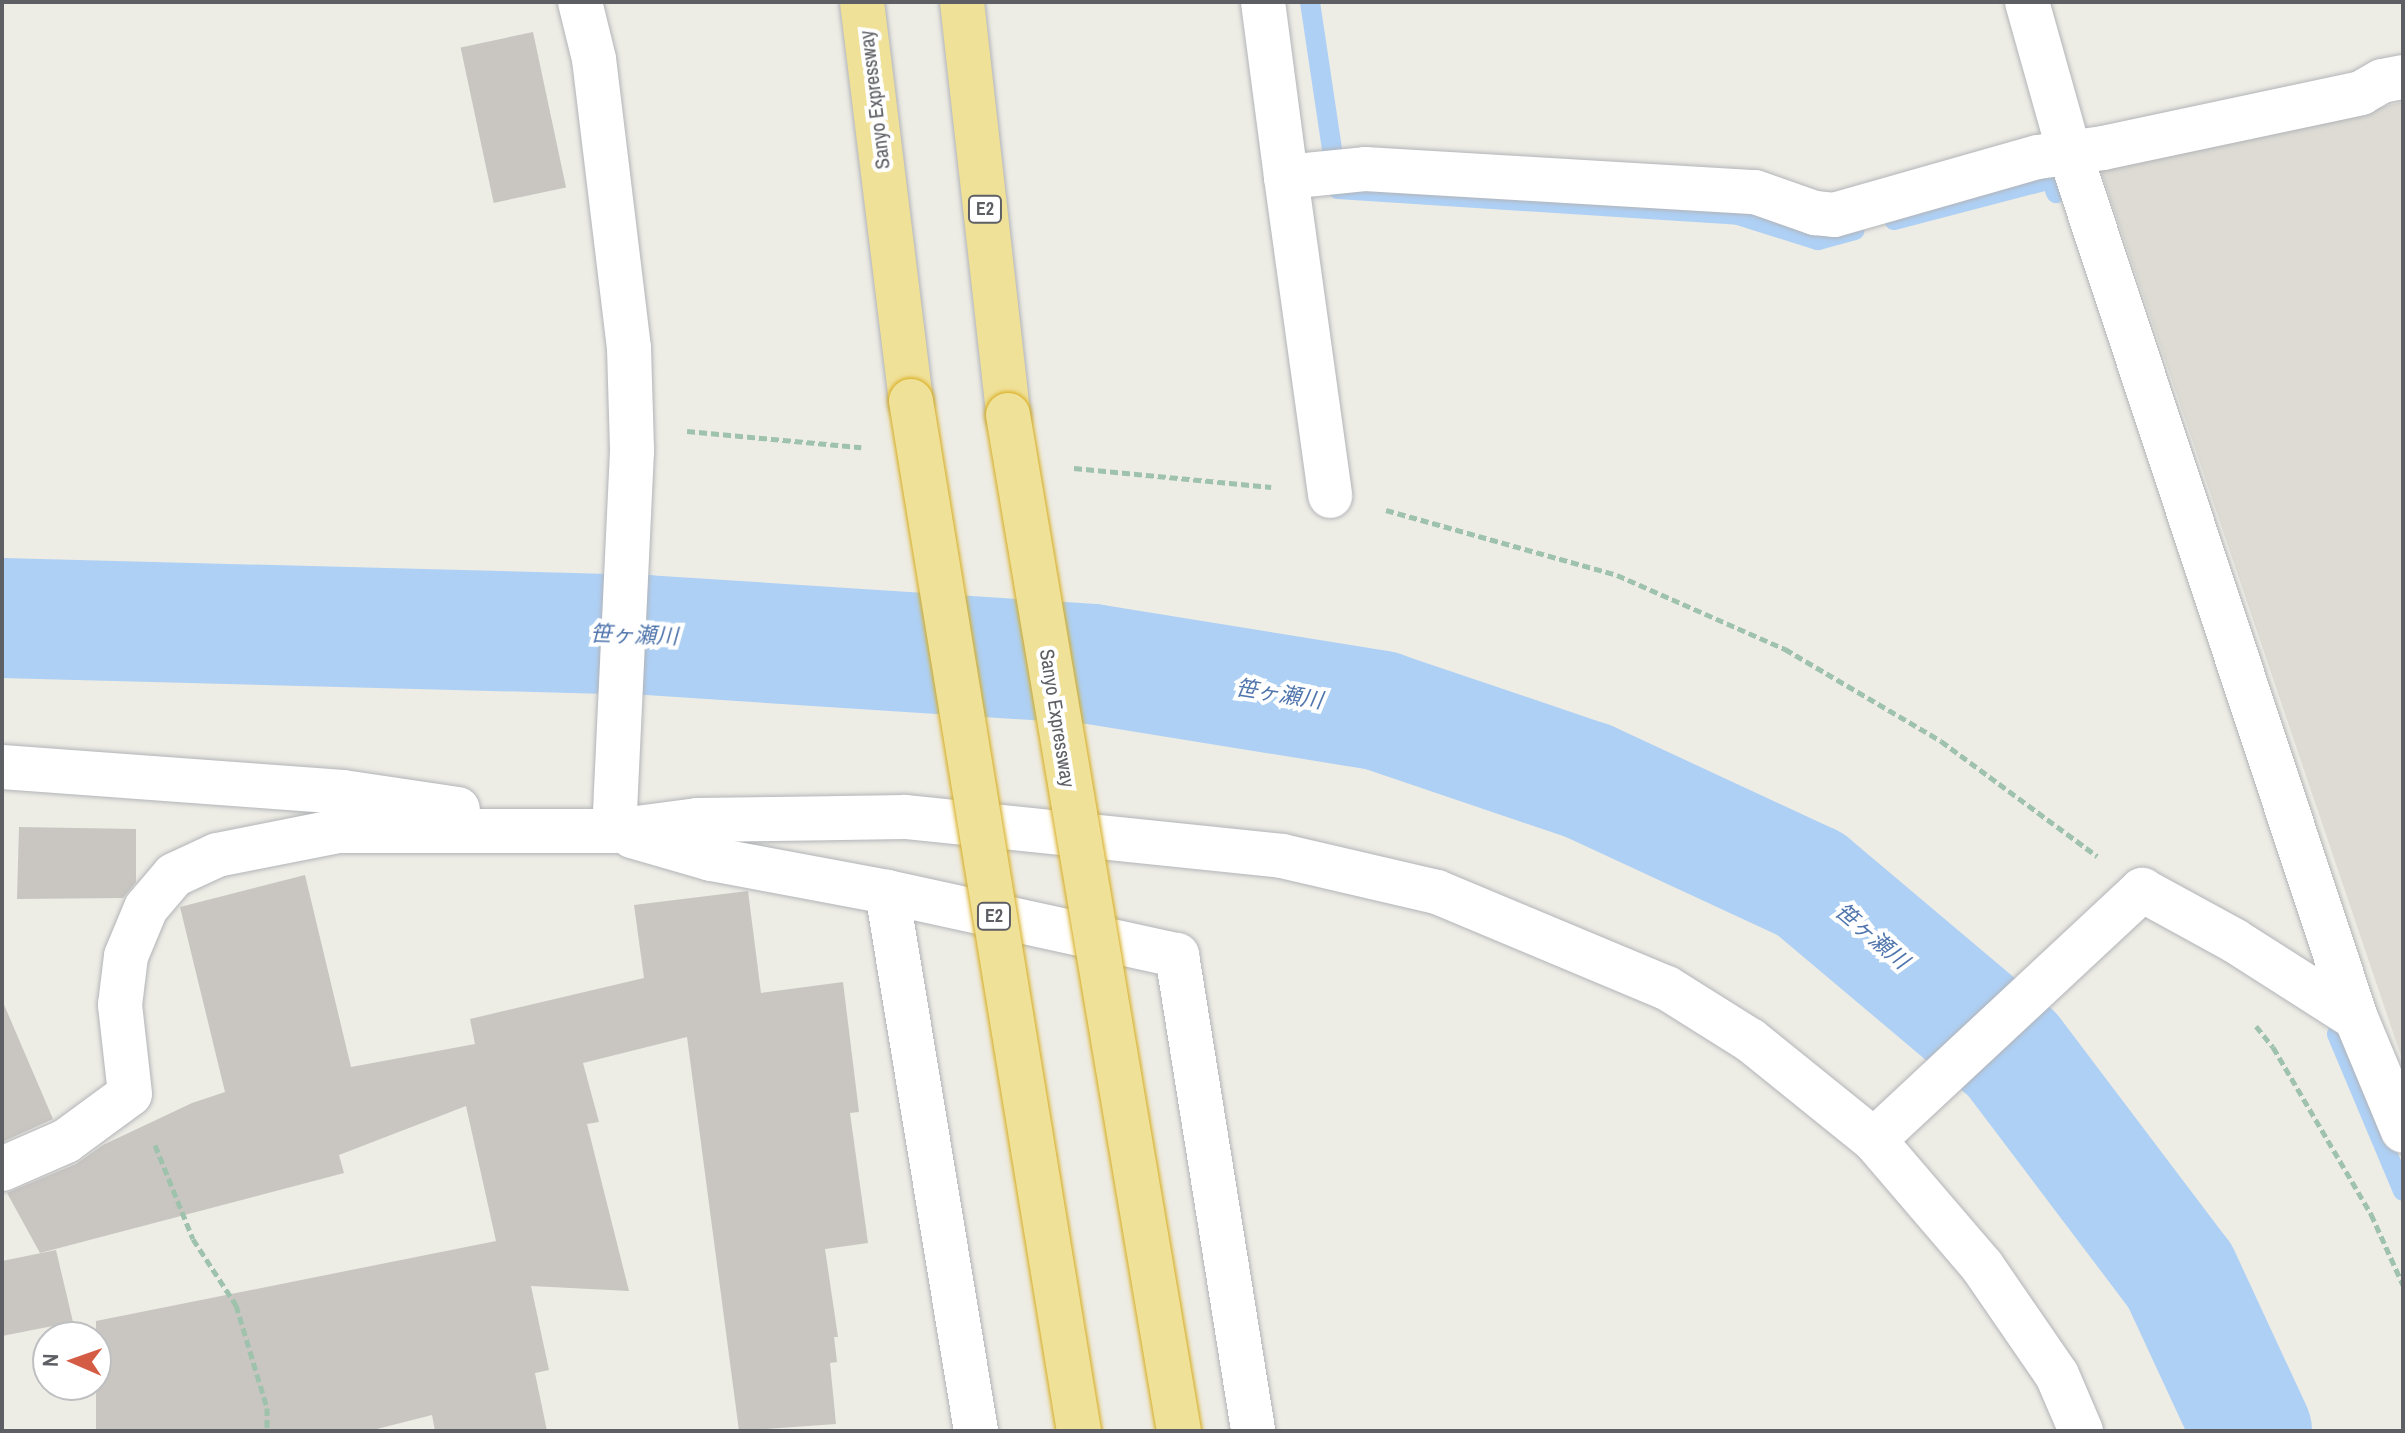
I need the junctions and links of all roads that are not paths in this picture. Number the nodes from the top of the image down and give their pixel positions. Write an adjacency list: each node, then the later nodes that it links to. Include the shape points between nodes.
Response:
1 (580, 2): 11 (street, via 594,59 629,348 632,439)
2 (862, 2): 13 (highway, Sanyo Expressway / E2, bridge, via 911,401)
3 (962, 2): 20 (highway, Sanyo Expressway / E2, bridge, via 1008,415)
4 (1263, 2): 8 (street)
5 (2027, 2): 7 (street)
6 (2403, 77): 7 (street, via 2361,93)
7 (2069, 151): 8 (street, via 1834,215 1755,192); 14 (street)
8 (1319, 173): 9 (street)
9 (1330, 496)
10 (2, 767): 11 (street, via 343,792)
11 (614, 831): 12 (street, via 711,859); 16 (street, via 697,820 905,817 1282,856 1437,892 1667,988 1750,1040); 17 (street, via 338,831 217,855 174,875 146,908 126,956 120,1005 130,1094 66,1141)
12 (887, 892): 13 (street); 18 (street)
13 (994, 915): 19 (highway, Sanyo Expressway / E2, bridge); 21 (street, via 1177,955)
14 (2356, 1018): 15 (street); 16 (street, via 2235,941 2134,899)
15 (2403, 1131)
16 (1874, 1140): 22 (street, via 1982,1266 2057,1375)
17 (2, 1169)
18 (976, 1431)
19 (1079, 1431)
20 (1179, 1431)
21 (1253, 1431)
22 (2081, 1431)

